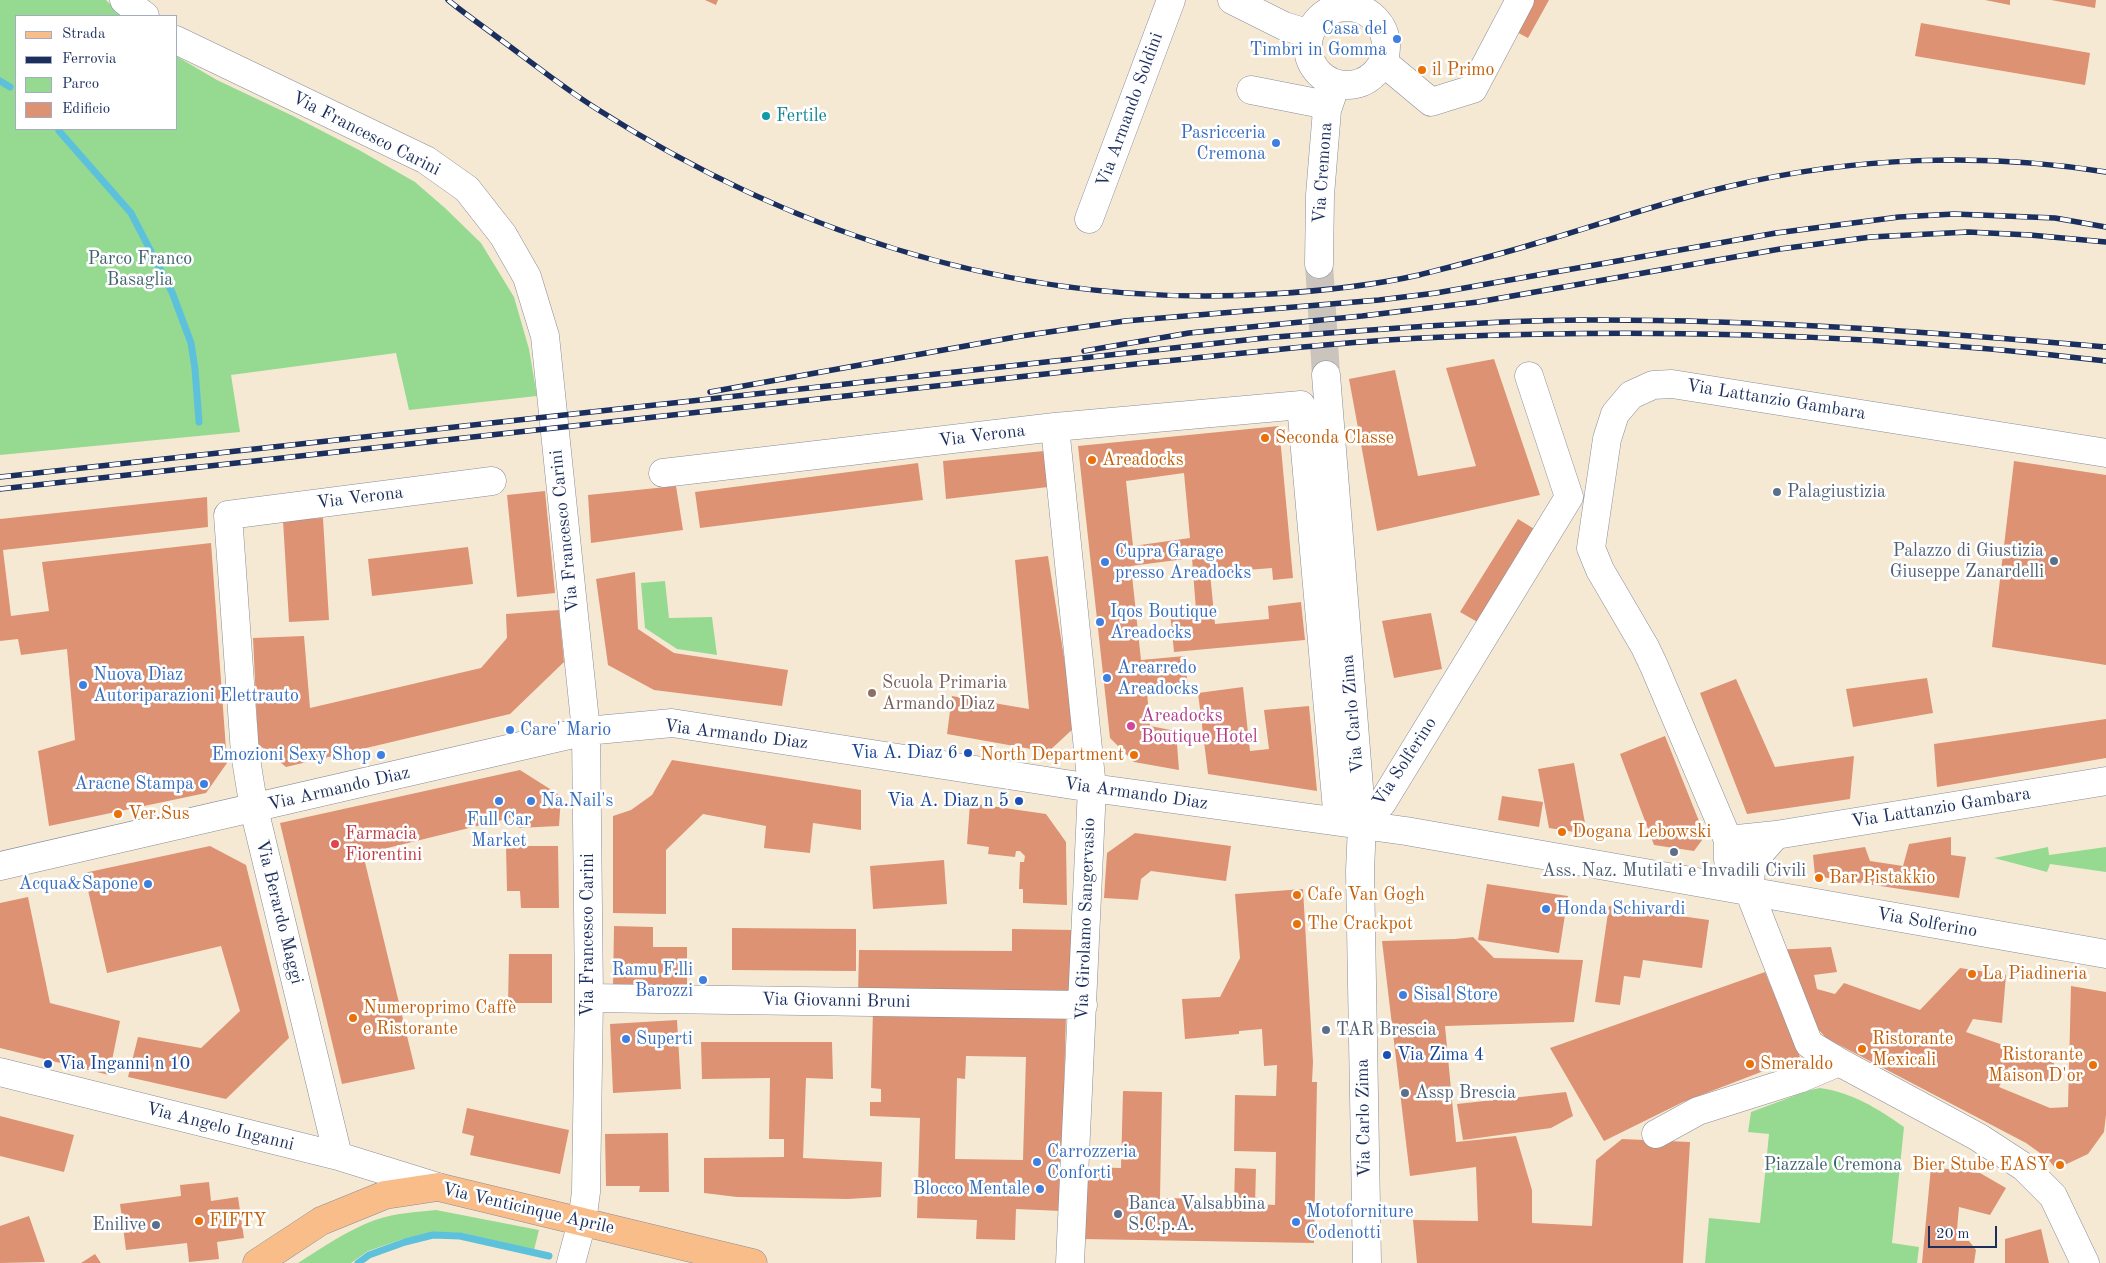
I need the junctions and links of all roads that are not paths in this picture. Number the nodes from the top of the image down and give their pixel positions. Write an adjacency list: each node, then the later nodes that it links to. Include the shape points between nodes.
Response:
1 (124, 0): 6 (street)
2 (1171, 0): 13 (street, Via Armando Soldini)
3 (1232, 0): 7 (street, via 1284,26)
4 (1520, 0): 9 (street, via 1473,89 1431,102)
5 (1336, 4): 7 (street, via 1320,18); 9 (street, via 1362,10 1372,16 1385,37)
6 (144, 15)
7 (1310, 34): 10 (street, via 1308,46 1313,64 1325,78)
8 (178, 41): 23 (street, Via Francesco Carini, via 426,160 467,189 503,235 527,277 545,336)
9 (1383, 62): 10 (street, via 1364,82)
10 (1336, 84): 12 (street, Via Cremona)
11 (1250, 90): 12 (street, via 1317,103)
12 (1327, 110): 14 (street, Via Cremona, via 1320,195)
13 (1089, 220)
14 (1319, 264)
15 (1326, 375): 27 (street, Via Carlo Zima)
16 (1529, 376): 27 (street, Via Solferino, via 1569,497 1382,803)
17 (1301, 405): 18 (street, Via Verona); 27 (street, Via Carlo Zima)
18 (1055, 427): 20 (street, Via Verona); 25 (street, Via Girolamo Sangervasio)
19 (2106, 452): 29 (street, Via Lattanzio Gambara, via 1672,384 1653,385 1631,395 1615,414 1607,439 1590,548 1645,647)
20 (663, 473)
21 (492, 481): 22 (street, Via Verona)
22 (228, 515): 26 (street, Via Berardo Maggi, via 245,753)
23 (586, 731): 25 (street, Via Armando Diaz, via 672,723); 26 (street, Via Armando Diaz); 33 (street, Via Francesco Carini)
24 (2106, 781): 28 (street, Via Lattanzio Gambara)
25 (1092, 788): 27 (street, Via Armando Diaz); 34 (street, Via Girolamo Sangervasio)
26 (254, 809): 30 (street, Via Armando Diaz); 38 (street, Via Berardo Maggi)
27 (1350, 823): 31 (street, Via Solferino); 45 (street, Via Carlo Zima, via 1360,871)
28 (1776, 836): 29 (street, Via Lattanzio Gambara); 31 (street, via 1752,862)
29 (1728, 840): 31 (street, via 1728,860)
30 (0, 866)
31 (1749, 891): 32 (street, Via Solferino); 35 (street, via 1809,1044)
32 (2106, 954)
33 (589, 998): 34 (street, Via Giovanni Bruni); 40 (street, Via Francesco Carini, via 586,1192)
34 (1083, 1005): 44 (street, Via Girolamo Sangervasio)
35 (1839, 1062): 37 (street, via 1799,1079 1698,1111); 46 (street, via 1978,1137 2024,1166 2052,1196)
36 (0, 1072): 38 (street, Via Angelo Inganni)
37 (1656, 1134)
38 (338, 1156): 39 (street, Via Angelo Inganni)
39 (438, 1187): 40 (main road, Via Venticinque Aprile); 41 (main road, Via Venticinque Aprile, via 385,1195 321,1221)
40 (582, 1222): 42 (street, Via Francesco Carini); 43 (main road, Via Venticinque Aprile)
41 (257, 1263)
42 (571, 1263)
43 (752, 1263)
44 (1070, 1263)
45 (1367, 1263)
46 (2086, 1263)

